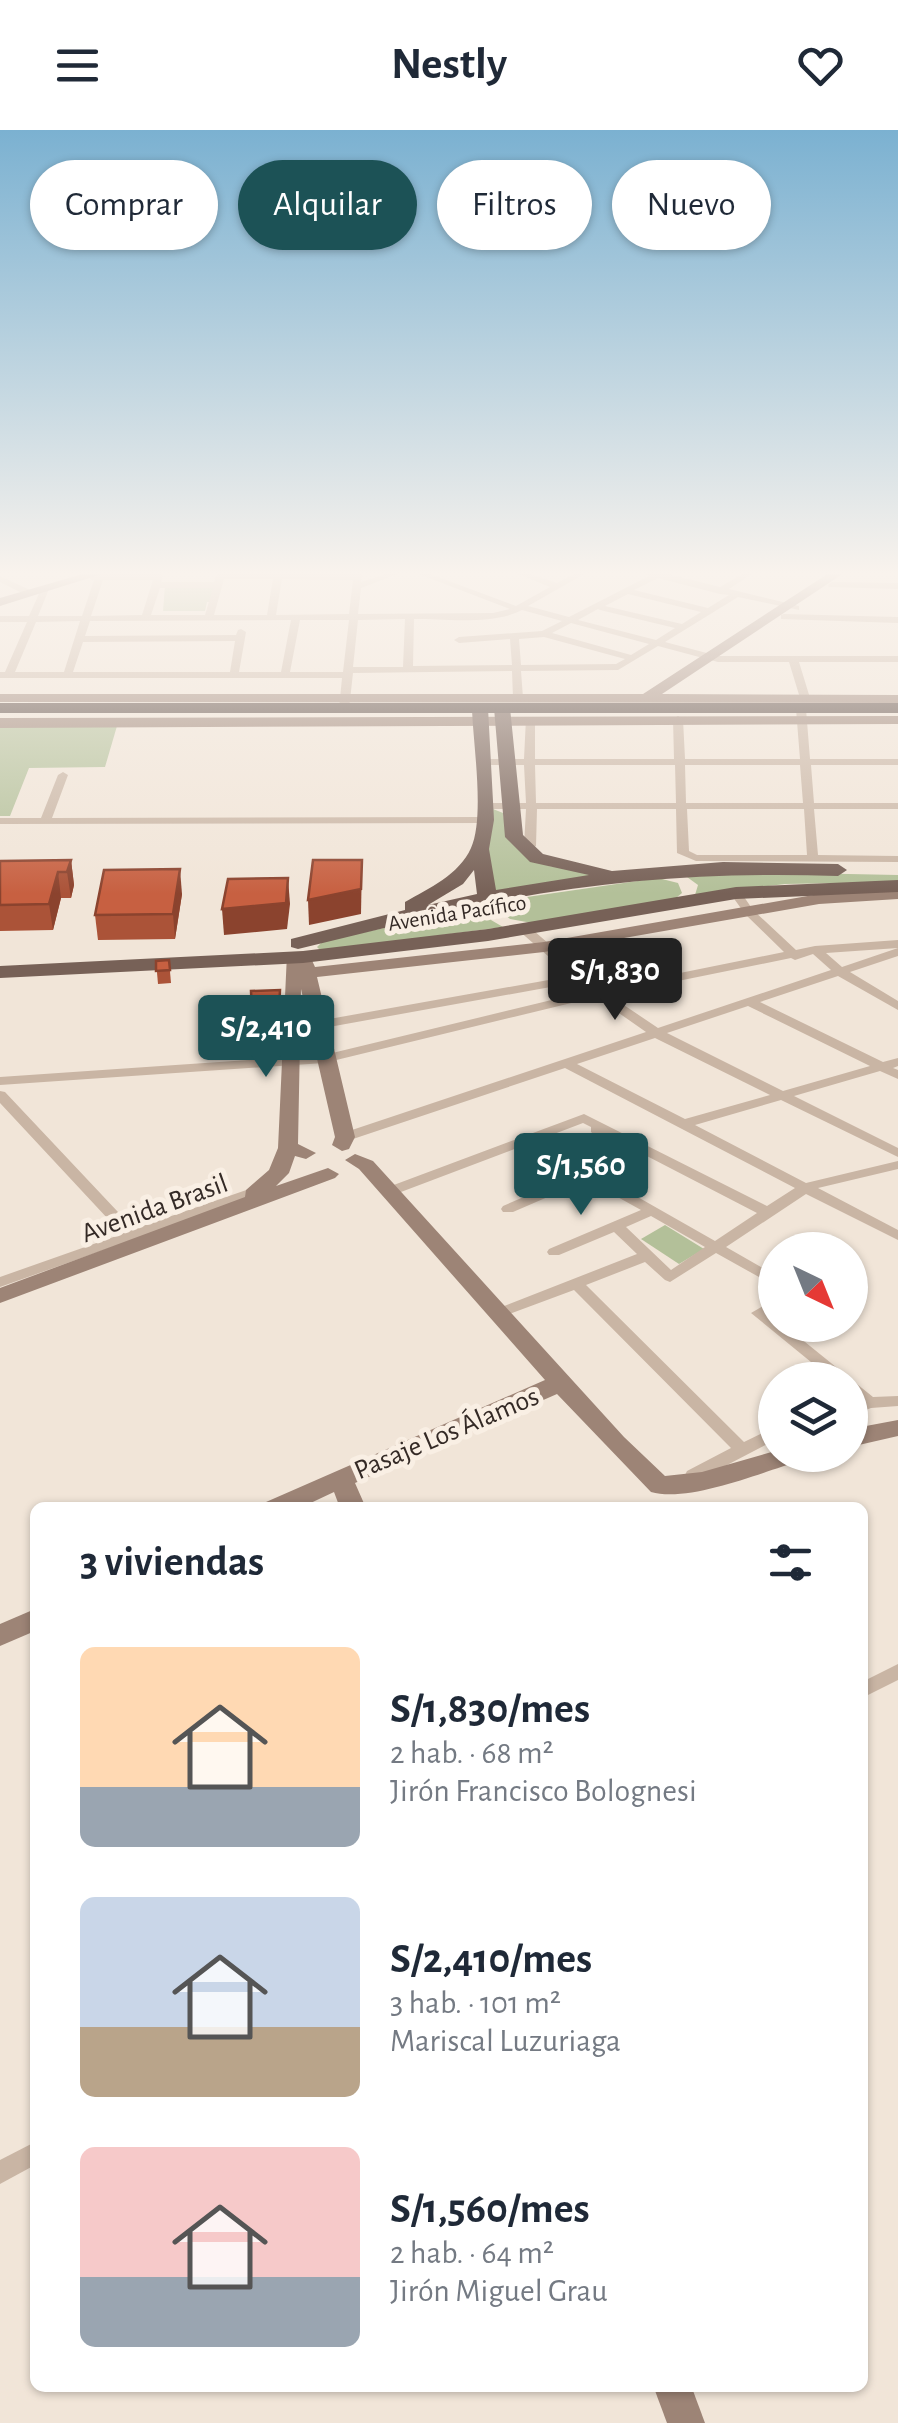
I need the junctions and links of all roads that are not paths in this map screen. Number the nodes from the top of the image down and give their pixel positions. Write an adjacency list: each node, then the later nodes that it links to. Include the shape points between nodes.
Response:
1 (85, 680): 9 (street)
2 (209, 680): 15 (street)
3 (346, 680): 11 (street)
4 (515, 680): 16 (street)
5 (679, 680): 12 (main road)
6 (688, 680): 17 (main road, via 676,690)
7 (798, 680): 18 (street)
8 (0, 698): 9 (main road)
9 (78, 698): 15 (main road)
10 (898, 699): 18 (main road)
11 (345, 703): 15 (highway); 16 (main road); 19 (highway)
12 (643, 703): 16 (highway); 17 (highway)
13 (0, 708): 15 (highway)
14 (898, 708): 18 (highway)
15 (197, 709): 19 (main road); 23 (main road)
16 (508, 709): 20 (highway); 21 (main road); 26 (main road)
17 (675, 709): 18 (highway); 21 (main road); 27 (street)
18 (804, 709): 22 (main road); 28 (street)
19 (386, 715): 20 (highway)
20 (480, 715): 25 (main road, Avenida Pacífico)
21 (530, 720): 24 (street)
22 (898, 720)
23 (0, 723)
24 (528, 761): 26 (street); 27 (street); 31 (street)
25 (482, 762): 26 (street); 35 (main road, Avenida Pacífico)
26 (504, 762): 36 (main road)
27 (681, 762): 28 (street); 32 (street)
28 (806, 762): 29 (street); 33 (street)
29 (898, 762)
30 (63, 775): 38 (street)
31 (534, 805): 32 (street); 36 (street); 39 (street)
32 (679, 806): 33 (street); 41 (street, via 683,853)
33 (808, 806): 34 (street); 41 (street)
34 (898, 806)
35 (485, 813): 36 (street); 38 (street); 40 (main road, Avenida Pacífico)
36 (509, 815): 44 (main road, Avenida Pacífico, via 521,847 537,858)
37 (0, 821): 38 (street)
38 (45, 821)
39 (530, 846)
40 (480, 849): 47 (main road, Avenida Pacífico); 51 (main road, via 436,894)
41 (813, 859): 42 (street)
42 (898, 859)
43 (898, 871): 44 (main road, via 712,868)
44 (654, 874): 47 (main road, Avenida Pacífico); 48 (main road, via 686,884 688,894)
45 (898, 890): 46 (main road, Avenida Pacífico); 49 (main road)
46 (736, 893): 48 (main road, Avenida Pacífico); 49 (street)
47 (486, 899): 50 (main road, via 494,918); 51 (main road, Avenida Pacífico)
48 (677, 902): 50 (main road, Avenida Pacífico)
49 (749, 912): 53 (main road); 57 (street)
50 (522, 927): 53 (street); 56 (main road, Avenida Pacífico)
51 (346, 931): 56 (main road, Avenida Pacífico)
52 (898, 944): 54 (street)
53 (544, 947): 56 (main road); 61 (street)
54 (816, 950): 57 (street); 60 (street)
55 (898, 952): 60 (street)
56 (298, 955): 58 (main road, Avenida Pacífico); 59 (main road, Avenida Pacífico); 67 (main road); 72 (main road)
57 (795, 956): 63 (street)
58 (0, 961)
59 (0, 972)
60 (842, 973): 64 (street); 65 (street)
61 (578, 978): 63 (street); 67 (street)
62 (898, 991): 64 (street)
63 (598, 994): 68 (street); 69 (street)
64 (882, 995): 66 (street)
65 (749, 1002): 68 (street); 71 (street)
66 (898, 1006)
67 (318, 1026): 69 (main road)
68 (656, 1033): 70 (street); 76 (street)
69 (324, 1058): 72 (street); 79 (main road)
70 (564, 1062): 78 (street); 79 (street)
71 (891, 1065): 73 (street); 76 (street)
72 (292, 1068): 74 (street); 75 (street); 81 (main road)
73 (898, 1075)
74 (0, 1081)
75 (0, 1093): 94 (street)
76 (786, 1096): 78 (street); 80 (street)
77 (584, 1118): 84 (street, via 626,1158); 87 (street); 91 (street)
78 (684, 1124): 85 (street)
79 (347, 1148): 81 (main road, via 318,1145); 83 (main road, Avenida Brasil, via 346,1170); 87 (main road)
80 (898, 1152)
81 (299, 1153): 83 (main road, via 311,1170); 86 (main road)
82 (898, 1166): 85 (street)
83 (328, 1174): 88 (main road, Avenida Brasil)
84 (591, 1176): 89 (street); 90 (street)
85 (806, 1187): 91 (street); 93 (street)
86 (260, 1190): 88 (main road); 94 (street)
87 (388, 1192): 102 (main road)
88 (240, 1207): 94 (main road, Avenida Brasil)
89 (508, 1209)
90 (652, 1211): 92 (street); 95 (street)
91 (767, 1212): 95 (street)
92 (617, 1226): 96 (street); 97 (street)
93 (898, 1236)
94 (135, 1239): 99 (street); 101 (main road, Avenida Brasil)
95 (715, 1248): 97 (street, via 670,1276); 98 (street)
96 (554, 1252)
97 (647, 1256): 100 (street)
98 (758, 1272)
99 (0, 1282)
100 (576, 1283): 102 (street); 111 (street)
101 (0, 1296)
102 (500, 1313): 105 (main road)
103 (795, 1342): 104 (street)
104 (820, 1362)
105 (562, 1382): 113 (main road, Pasaje Los Álamos); 114 (main road, via 660,1486)
106 (898, 1402): 107 (street)
107 (869, 1403)
108 (898, 1428): 109 (main road)
109 (868, 1434)
110 (758, 1441): 111 (street)
111 (742, 1448): 114 (street, via 692,1476)
112 (758, 1465): 114 (main road)
113 (340, 1478): 115 (main road, Pasaje Los Álamos); 116 (main road)
114 (702, 1481)
115 (288, 1502)
116 (350, 1502)
117 (30, 1621): 118 (main road)
118 (0, 1636)
119 (898, 1671): 120 (street)
120 (868, 1688)
121 (30, 2157): 122 (street)
122 (0, 2173)
123 (674, 2392): 124 (main road)
124 (686, 2423)

